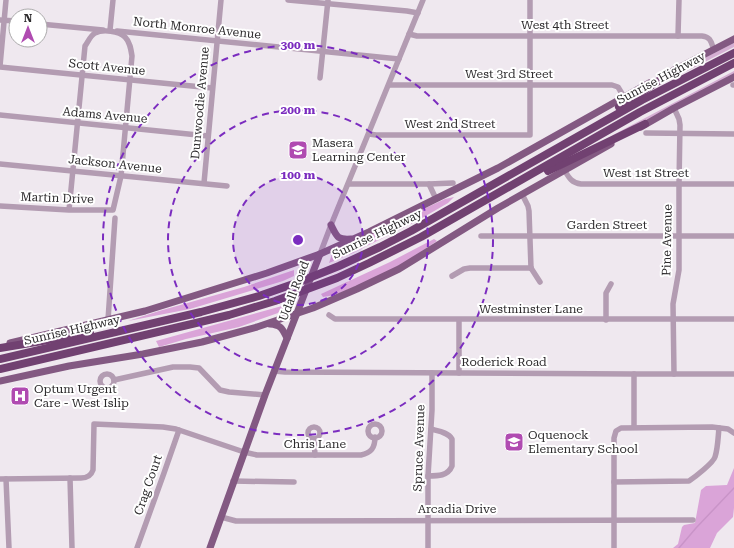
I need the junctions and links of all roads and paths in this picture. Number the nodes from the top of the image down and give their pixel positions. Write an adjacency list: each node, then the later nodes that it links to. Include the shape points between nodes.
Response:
1 (6, 0): 10 (street)
2 (113, 0): 12 (street)
3 (221, 0): 17 (street, Dunwoodie Avenue)
4 (288, 0): 8 (street)
5 (423, 0): 9 (street, Udall Road)
6 (530, 0): 14 (street)
7 (679, 0): 15 (street)
8 (328, 2): 9 (street); 19 (street)
9 (418, 13): 13 (street, Udall Road)
10 (2, 20): 23 (street)
11 (48, 25): 12 (street, North Monroe Avenue)
12 (110, 30): 17 (street, North Monroe Avenue); 25 (street, via 95,33 85,46); 28 (street, via 124,36 131,47)
13 (409, 34): 14 (street, West 4th Street); 21 (street, Udall Road)
14 (530, 36): 15 (street, West 4th Street); 30 (street)
15 (678, 36): 18 (street, West 4th Street, via 706,37)
16 (734, 39): 18 (main road, Sunrise Highway)
17 (216, 41): 19 (street, North Monroe Avenue); 31 (street, Dunwoodie Avenue)
18 (714, 50): 24 (main road, Sunrise Highway)
19 (323, 51): 21 (street, North Monroe Avenue); 27 (street)
20 (734, 53): 38 (highway, Sunrise Highway, via 656,92)
21 (399, 59): 29 (street, Udall Road)
22 (734, 64): 55 (highway, Sunrise Highway, via 640,112)
23 (0, 67): 25 (street, Scott Avenue)
24 (678, 68): 32 (main road, Sunrise Highway); 38 (highway)
25 (82, 75): 28 (street, Scott Avenue); 35 (street)
26 (734, 77): 33 (main road)
27 (320, 78)
28 (130, 80): 31 (street, Scott Avenue); 37 (street)
29 (389, 85): 30 (street, West 3rd Street); 40 (street, Udall Road)
30 (530, 85): 32 (street, West 3rd Street, via 612,85 618,87); 40 (street, West 2nd Street, via 530,134)
31 (212, 88): 43 (street, Dunwoodie Avenue)
32 (624, 97): 57 (main road, Sunrise Highway, via 511,161)
33 (674, 108): 36 (main road); 41 (street, Pine Avenue, via 680,122)
34 (0, 115): 35 (street, Adams Avenue)
35 (77, 123): 37 (street, Adams Avenue); 45 (street)
36 (645, 124): 46 (main road); 55 (highway)
37 (125, 127): 43 (street, Adams Avenue); 47 (street)
38 (588, 131): 80 (highway, Sunrise Highway, via 412,231 332,269 224,306)
39 (646, 133): 41 (street)
40 (369, 134): 50 (street, Udall Road)
41 (680, 134): 42 (street); 52 (street, Pine Avenue)
42 (734, 134)
43 (208, 136): 48 (street, Dunwoodie Avenue)
44 (0, 164): 45 (street, Jackson Avenue)
45 (73, 170): 47 (street, Jackson Avenue); 59 (street)
46 (565, 170): 52 (street, West 1st Street, via 571,181 578,184); 56 (main road)
47 (121, 176): 48 (street, Jackson Avenue); 59 (street, Martin Drive, via 113,210)
48 (204, 183): 54 (street, Jackson Avenue)
49 (453, 183): 51 (street)
50 (349, 184): 51 (street); 61 (street, Udall Road)
51 (429, 184): 57 (street)
52 (679, 184): 53 (street, West 1st Street); 64 (street, Pine Avenue)
53 (734, 184)
54 (227, 186)
55 (512, 186): 83 (highway, Sunrise Highway, via 369,264 286,297 207,321)
56 (522, 194): 63 (street, via 529,208); 72 (main road, via 394,272)
57 (436, 199): 66 (main road, Sunrise Highway)
58 (0, 206): 59 (street, Martin Drive)
59 (69, 210)
60 (114, 218): 76 (street)
61 (331, 225): 66 (main road, via 336,236); 67 (street, Udall Road)
62 (481, 236): 63 (street, Garden Street)
63 (530, 236): 64 (street, Garden Street); 68 (street)
64 (679, 236): 65 (street, Garden Street); 74 (street, Pine Avenue, via 679,270)
65 (734, 236)
66 (355, 239): 67 (main road, Sunrise Highway)
67 (320, 254): 72 (main road, Udall Road); 76 (main road, Sunrise Highway, via 262,275)
68 (531, 268): 69 (street, via 470,268); 70 (street)
69 (452, 276)
70 (540, 282)
71 (610, 284): 78 (street, via 606,293)
72 (297, 314): 79 (main road); 81 (main road, Udall Road)
73 (329, 315): 77 (street, Westminster Lane, via 335,319)
74 (673, 319): 75 (street, Westminster Lane); 78 (street, Westminster Lane); 91 (street, Pine Avenue)
75 (734, 319)
76 (108, 320): 82 (main road, Sunrise Highway)
77 (459, 320): 78 (street, Westminster Lane); 88 (street)
78 (606, 320)
79 (268, 323): 81 (main road, via 280,327); 94 (main road, via 184,346)
80 (126, 330): 82 (highway); 84 (highway, Sunrise Highway)
81 (287, 338): 86 (main road, Udall Road)
82 (0, 346)
83 (52, 357): 85 (highway, Sunrise Highway); 89 (highway)
84 (0, 359)
85 (0, 369)
86 (274, 371): 87 (street, Roderick Road); 95 (main road, Udall Road)
87 (432, 373): 88 (street, Roderick Road); 98 (street, Spruce Avenue)
88 (459, 373): 90 (street, Roderick Road)
89 (0, 374)
90 (634, 374): 91 (street, Roderick Road); 96 (street)
91 (674, 374): 92 (street, Roderick Road)
92 (734, 374)
93 (114, 380): 95 (street, via 173,367 190,367 199,368 220,390)
94 (0, 381)
95 (265, 395): 103 (main road, Udall Road)
96 (634, 427): 97 (street); 110 (street, via 616,431)
97 (720, 428): 100 (street); 110 (street, via 714,458 689,481)
98 (431, 429): 105 (street, Spruce Avenue); 105 (street, via 447,434 452,439 452,466 446,474)
99 (179, 430): 103 (street, Chris Lane); 106 (street, Chris Lane, via 94,424 92,473 86,478); 117 (street, Crag Court)
100 (734, 433)
101 (375, 437): 104 (street, Chris Lane, via 371,451 367,454)
102 (314, 439): 104 (street)
103 (244, 452): 104 (street, Chris Lane, via 257,455); 108 (main road, Udall Road)
104 (315, 455)
105 (428, 476): 112 (street, Spruce Avenue)
106 (70, 478): 107 (street); 116 (street)
107 (3, 479): 115 (street)
108 (233, 481): 109 (street); 111 (main road, Udall Road)
109 (294, 482)
110 (614, 482): 113 (street)
111 (221, 518): 112 (street, Arcadia Drive, via 236,521); 118 (main road, Udall Road)
112 (428, 520): 113 (street, Arcadia Drive); 119 (street, Spruce Avenue)
113 (614, 520): 114 (street, Arcadia Drive); 120 (street)
114 (693, 520)
115 (9, 548)
116 (72, 548)
117 (137, 548)
118 (210, 548)
119 (428, 548)
120 (614, 548)

